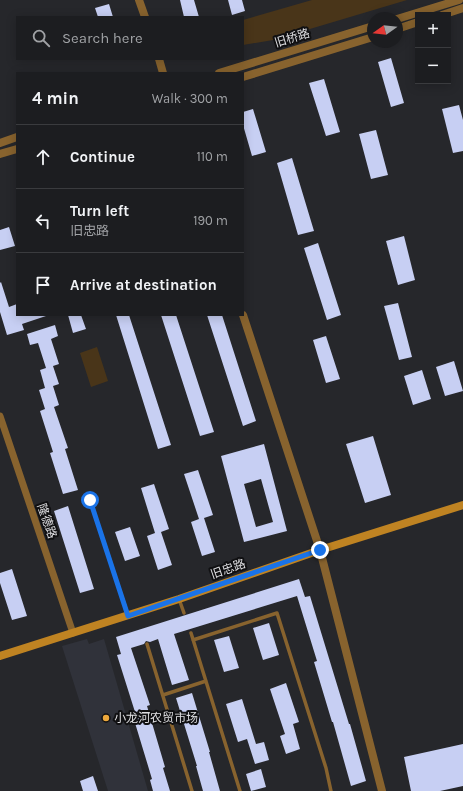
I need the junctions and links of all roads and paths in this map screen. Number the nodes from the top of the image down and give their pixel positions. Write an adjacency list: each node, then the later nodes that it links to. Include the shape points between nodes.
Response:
1 (139, 0): 5 (street)
2 (459, 0): 6 (street)
3 (463, 8): 4 (street)
4 (451, 12)
5 (145, 16)
6 (403, 17)
7 (415, 23): 8 (street)
8 (403, 27)
9 (367, 28): 13 (street, 旧桥路)
10 (367, 38): 14 (street, 旧桥路)
11 (159, 60): 12 (street)
12 (163, 72)
13 (222, 72)
14 (244, 77)
15 (16, 137): 16 (street)
16 (0, 143)
17 (16, 149): 18 (street)
18 (0, 154)
19 (243, 316): 23 (street)
20 (0, 416): 27 (street, 隆德路)
21 (90, 500): 26 (lane)
22 (463, 505): 23 (main road, 旧忠路)
23 (320, 550): 24 (main road, 旧忠路); 37 (street)
24 (179, 599): 25 (lane); 26 (main road, 旧忠路)
25 (184, 613)
26 (128, 616): 27 (main road, 旧忠路)
27 (73, 633): 31 (main road, 旧忠路)
28 (191, 633): 29 (lane)
29 (193, 640): 32 (lane); 36 (lane, via 278,613)
30 (147, 644): 33 (lane)
31 (0, 656)
32 (206, 681): 33 (lane); 35 (lane)
33 (163, 695): 34 (lane)
34 (192, 791)
35 (240, 791)
36 (331, 791)
37 (382, 791)

